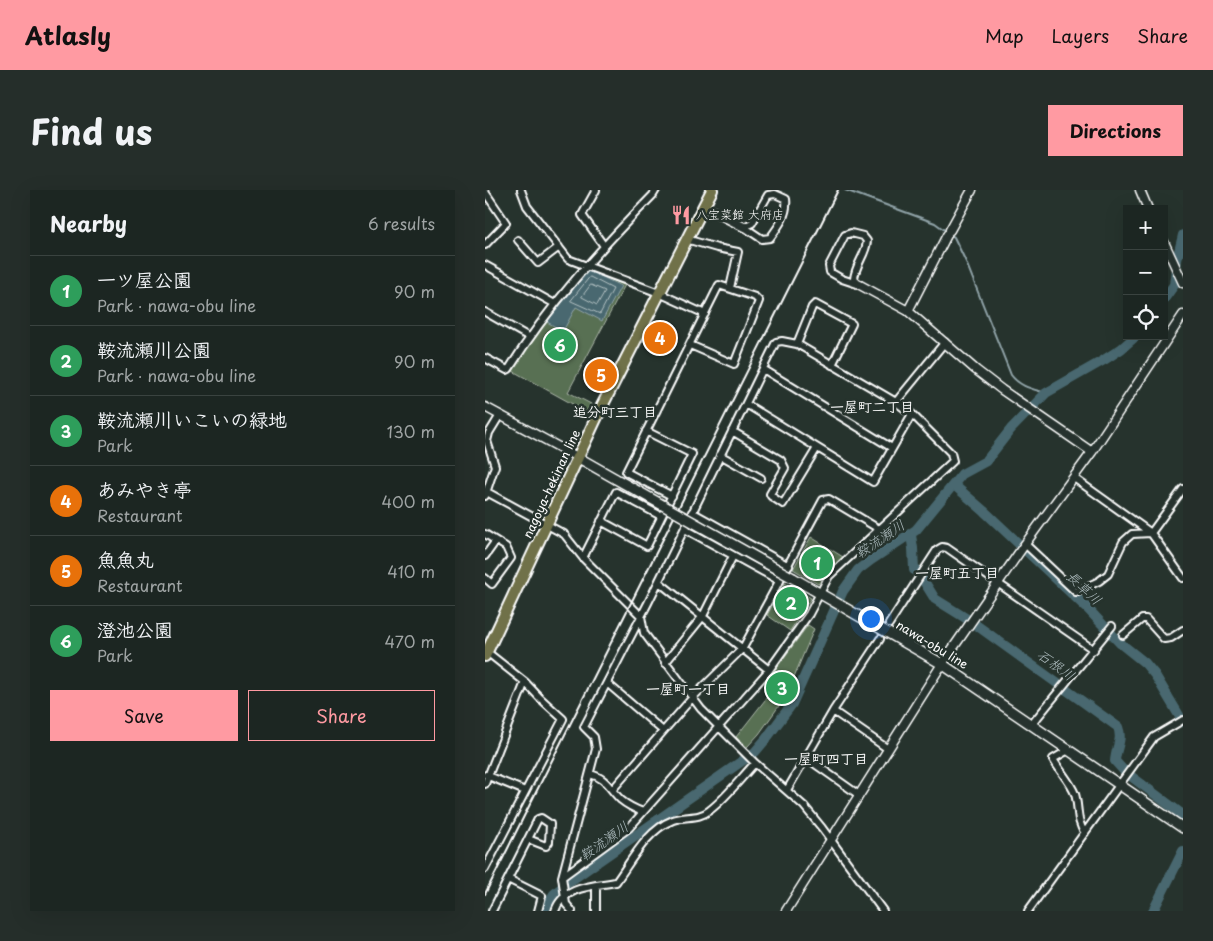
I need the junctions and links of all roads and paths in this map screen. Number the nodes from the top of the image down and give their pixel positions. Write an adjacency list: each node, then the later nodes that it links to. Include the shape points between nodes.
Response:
1 (521, 190): 15 (street, via 527,206)
2 (596, 190): 14 (street, via 582,215)
3 (656, 190): 14 (street)
4 (711, 190): 9 (main road, nagoya-hekinan line)
5 (972, 190): 24 (street)
6 (1139, 190): 8 (street)
7 (485, 191): 13 (street, via 506,223)
8 (1146, 205)
9 (703, 206): 10 (street); 11 (main road, nagoya-hekinan line)
10 (744, 227): 10 (street, via 752,222 768,194 786,199 787,207 770,238 762,240)
11 (686, 238): 21 (street, via 738,252); 22 (main road, nagoya-hekinan line)
12 (518, 240): 15 (street, via 538,263)
13 (485, 245)
14 (604, 246): 18 (street)
15 (559, 247): 18 (street, via 568,259)
16 (1168, 250): 19 (street)
17 (485, 265): 23 (street)
18 (588, 267): 22 (street); 23 (street)
19 (1183, 283)
20 (860, 285): 20 (street, via 830,272 829,266 845,235 851,233 863,236 867,241 855,271 854,279); 24 (street)
21 (730, 288): 26 (street, via 719,284); 31 (street, via 755,297 759,302 734,364)
22 (659, 294): 26 (street); 46 (main road, nagoya-hekinan line)
23 (555, 304): 28 (street)
24 (908, 311): 29 (street)
25 (485, 312): 28 (street)
26 (705, 314): 31 (street)
27 (1183, 315): 44 (street)
28 (529, 336): 32 (street, via 507,370)
29 (945, 342): 35 (street); 44 (street, via 976,370)
30 (797, 344): 33 (street); 33 (street, via 815,304 852,324); 34 (street, via 777,342)
31 (690, 345): 40 (street)
32 (485, 358)
33 (833, 366): 35 (street)
34 (763, 369): 36 (street); 43 (street)
35 (896, 402): 38 (street)
36 (746, 404): 41 (street); 42 (street)
37 (485, 407): 39 (street)
38 (912, 414): 43 (street); 57 (street, via 951,453 953,461)
39 (500, 415): 46 (street); 50 (street, via 487,441 495,466)
40 (646, 431): 51 (street, via 626,472); 51 (street, via 692,454)
41 (733, 431): 42 (street, via 781,460 785,468 770,494 783,504); 45 (street)
42 (817, 448): 43 (street, via 873,482)
43 (892, 448)
44 (1092, 452): 48 (street)
45 (720, 455): 47 (street); 52 (street)
46 (579, 458): 55 (main road, nagoya-hekinan line); 71 (main road, nawa-obu line, bridge)
47 (761, 478)
48 (1074, 478): 58 (street); 61 (street)
49 (1183, 489): 58 (street)
50 (486, 493): 55 (street)
51 (672, 496): 53 (street)
52 (692, 512): 56 (street); 65 (street)
53 (661, 516): 54 (street, via 616,492); 54 (street, via 647,546)
54 (601, 521): 64 (street)
55 (547, 524): 64 (street, via 564,534); 79 (main road, nagoya-hekinan line)
56 (685, 529): 63 (street); 69 (street)
57 (879, 529): 65 (street, via 825,499); 71 (street, via 829,576)
58 (1151, 533): 61 (street, via 1131,534 1123,542 1108,574 1076,592); 67 (street)
59 (485, 534): 60 (street)
60 (495, 542): 62 (street); 66 (street, via 506,548 511,558 492,584)
61 (1022, 547): 70 (street)
62 (485, 556)
63 (733, 556): 68 (street); 73 (street)
64 (583, 558): 72 (street)
65 (789, 566): 68 (street)
66 (485, 578)
67 (1183, 578)
68 (780, 581): 80 (street)
69 (659, 582): 72 (street); 73 (street)
70 (999, 582): 74 (street, via 942,547); 81 (street); 83 (street)
71 (820, 593): 83 (main road, nawa-obu line); 84 (street)
72 (641, 616): 82 (street, via 644,633); 86 (street)
73 (703, 616): 80 (street); 82 (street)
74 (889, 624)
75 (1112, 626): 81 (street)
76 (1183, 630): 77 (street, via 1164,639 1142,619)
77 (1123, 635)
78 (880, 639): 88 (street)
79 (487, 647): 85 (street)
80 (743, 648): 84 (street); 87 (street)
81 (1094, 650): 90 (street)
82 (665, 663): 87 (street)
83 (942, 664): 90 (main road, nawa-obu line); 94 (street)
84 (769, 670): 91 (street)
85 (525, 682): 98 (street); 103 (street, via 563,719)
86 (607, 683): 92 (street); 97 (street, via 584,727 594,737 595,743)
87 (693, 697): 91 (street); 92 (street)
88 (833, 711): 94 (street); 95 (street)
89 (1183, 720): 100 (street, via 1153,737)
90 (1032, 724): 93 (main road, nawa-obu line)
91 (718, 727): 96 (street); 105 (street)
92 (663, 731): 101 (street)
93 (1068, 748): 100 (main road, nawa-obu line); 107 (street, via 1053,759 1074,792)
94 (888, 749): 104 (street)
95 (805, 757): 102 (street); 104 (street)
96 (755, 763): 102 (street); 113 (street, via 709,811 695,818 672,820 650,835 616,882)
97 (590, 774): 101 (street, via 608,783); 111 (street)
98 (487, 775): 99 (street); 103 (street)
99 (485, 784)
100 (1120, 784): 106 (main road, nawa-obu line); 107 (street)
101 (613, 790): 105 (street, via 622,800)
102 (787, 790): 109 (street, via 805,806)
103 (525, 791): 110 (street)
104 (859, 796): 109 (street)
105 (643, 812): 111 (street, via 625,832)
106 (1183, 828)
107 (1085, 833): 122 (street)
108 (528, 839): 108 (street, via 546,846 550,824 538,819); 112 (street)
109 (831, 841): 120 (street); 121 (street)
110 (485, 869)
111 (562, 878): 114 (street)
112 (508, 879): 115 (street); 116 (street, via 542,896)
113 (596, 886): 114 (street, via 572,890); 119 (street)
114 (564, 897): 117 (street); 118 (street)
115 (492, 911)
116 (538, 911)
117 (555, 911)
118 (572, 911)
119 (596, 911)
120 (786, 911)
121 (883, 911)
122 (1028, 911)

